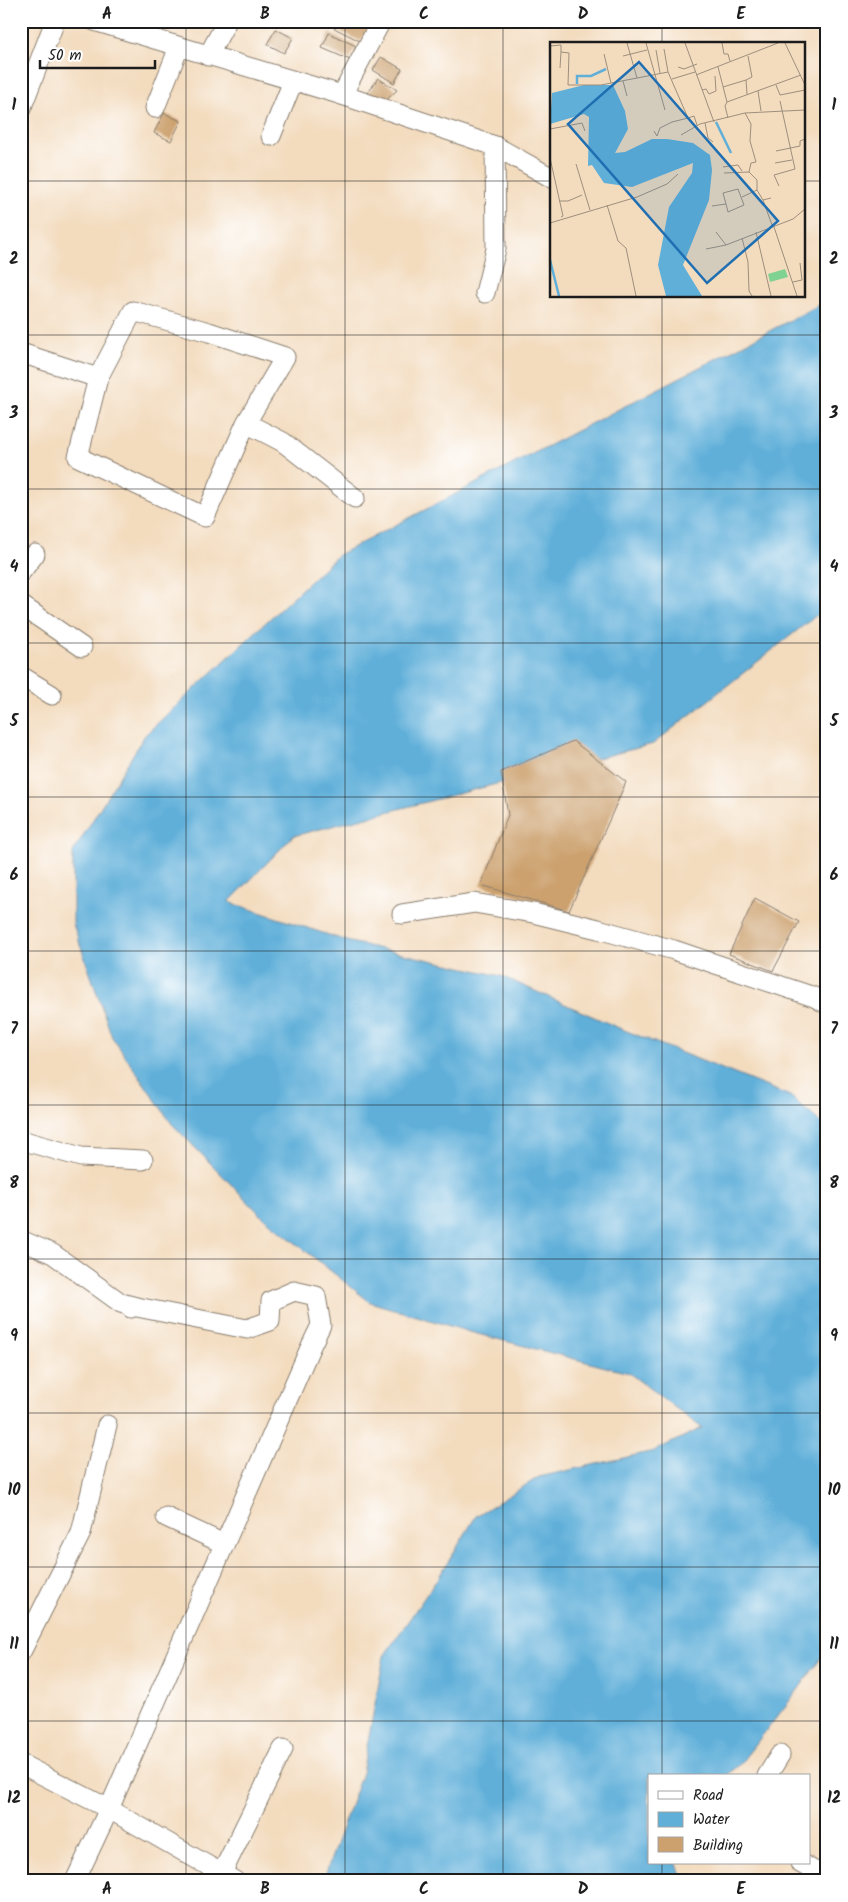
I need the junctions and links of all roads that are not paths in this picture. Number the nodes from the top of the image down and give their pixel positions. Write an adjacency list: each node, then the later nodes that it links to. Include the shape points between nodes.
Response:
1 (55, 21): 10 (street)
2 (94, 21): 5 (street)
3 (227, 21): 6 (street)
4 (381, 21): 8 (street)
5 (179, 47): 6 (street); 9 (street)
6 (208, 56): 7 (street)
7 (293, 81): 8 (street); 11 (street)
8 (342, 95): 12 (street)
9 (155, 108)
10 (21, 109)
11 (271, 136)
12 (495, 146): 13 (street); 14 (street, via 496,249)
13 (550, 177)
14 (485, 293)
15 (21, 353): 16 (street)
16 (98, 378): 17 (street, via 133,311 284,356); 17 (street, via 78,457 205,517)
17 (246, 423): 18 (street, via 283,442)
18 (355, 498)
19 (35, 554): 20 (street)
20 (21, 572)
21 (21, 605): 22 (street)
22 (82, 647)
23 (21, 676): 24 (street)
24 (52, 695)
25 (402, 914): 26 (street, via 474,903 533,913 674,950)
26 (827, 1004)
27 (21, 1140): 28 (street, via 81,1157)
28 (143, 1160)
29 (21, 1240): 32 (street, via 52,1254 131,1307 246,1329 270,1321 270,1301 294,1291 316,1296 321,1325)
30 (107, 1425): 33 (street, via 82,1533)
31 (166, 1517): 32 (street)
32 (224, 1544): 38 (street)
33 (21, 1652)
34 (283, 1749): 40 (street)
35 (780, 1755): 37 (street)
36 (21, 1764): 38 (street)
37 (768, 1774)
38 (109, 1809): 40 (street); 42 (street)
39 (802, 1864): 41 (street)
40 (228, 1877)
41 (827, 1878)
42 (75, 1881)

